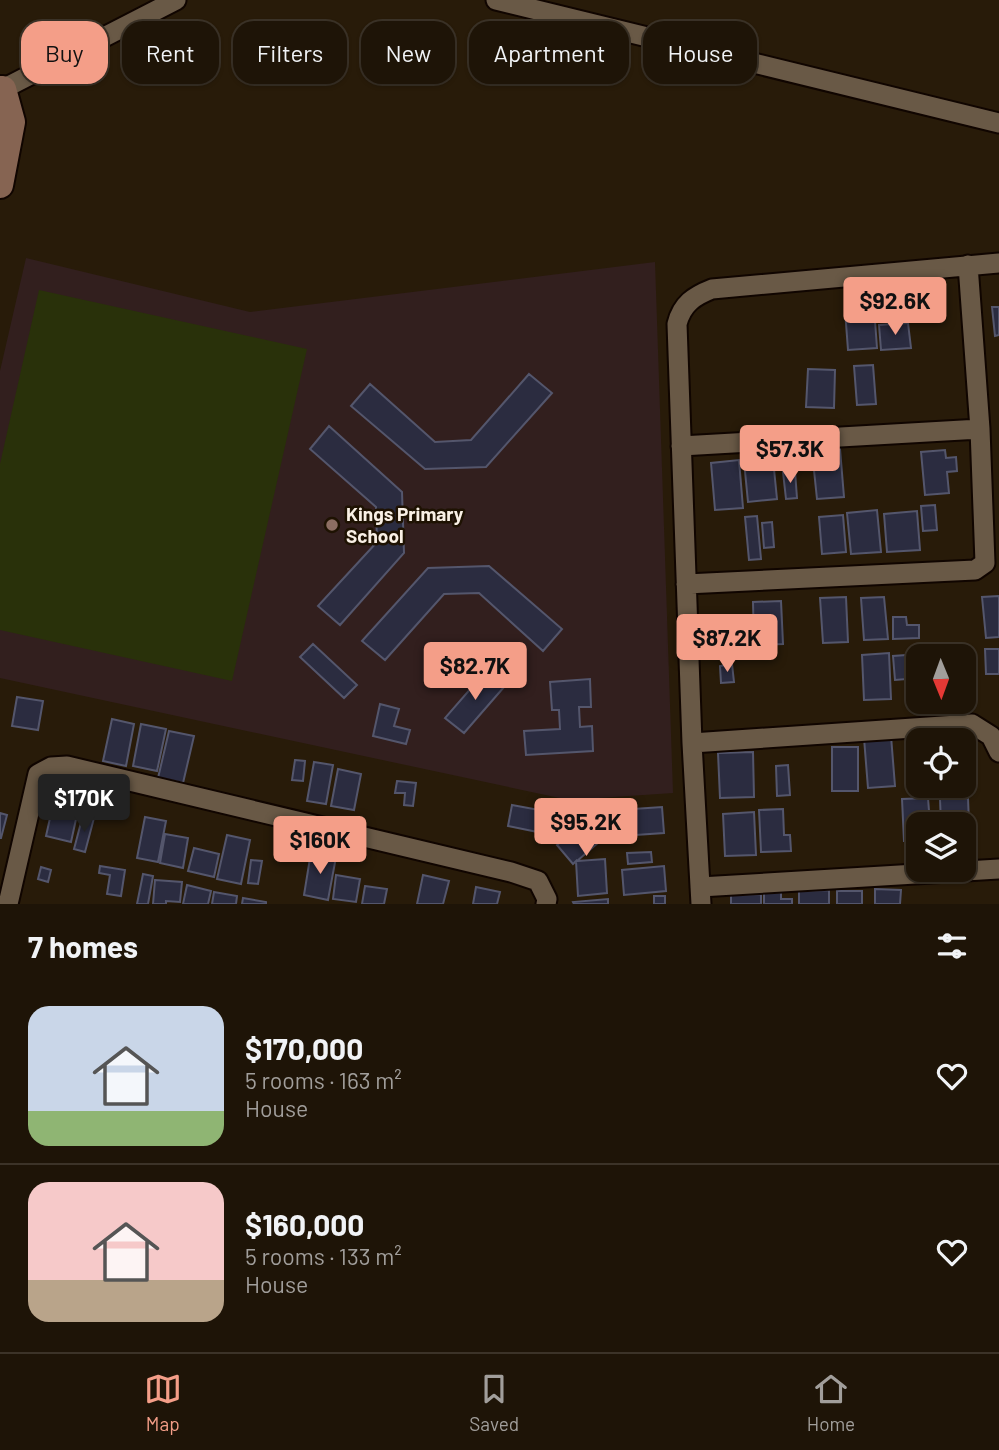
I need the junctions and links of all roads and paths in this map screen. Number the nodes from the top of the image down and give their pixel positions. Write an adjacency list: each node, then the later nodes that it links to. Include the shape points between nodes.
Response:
1 (176, 0): 3 (street)
2 (496, 0): 4 (street)
3 (1, 89): 5 (street, via 12,122)
4 (999, 123)
5 (0, 185)
6 (999, 263): 7 (street)
7 (968, 265): 8 (street); 9 (street, via 712,289 698,295 681,311 677,324)
8 (980, 429): 9 (street); 10 (street, via 985,563 975,570)
9 (681, 446): 10 (street)
10 (686, 584): 11 (street)
11 (692, 743): 12 (street, via 972,724 991,736); 14 (street)
12 (999, 752)
13 (999, 869): 14 (street)
14 (700, 895)
15 (9, 904): 16 (street, via 38,774 67,766 511,872 538,881)
16 (546, 904)

